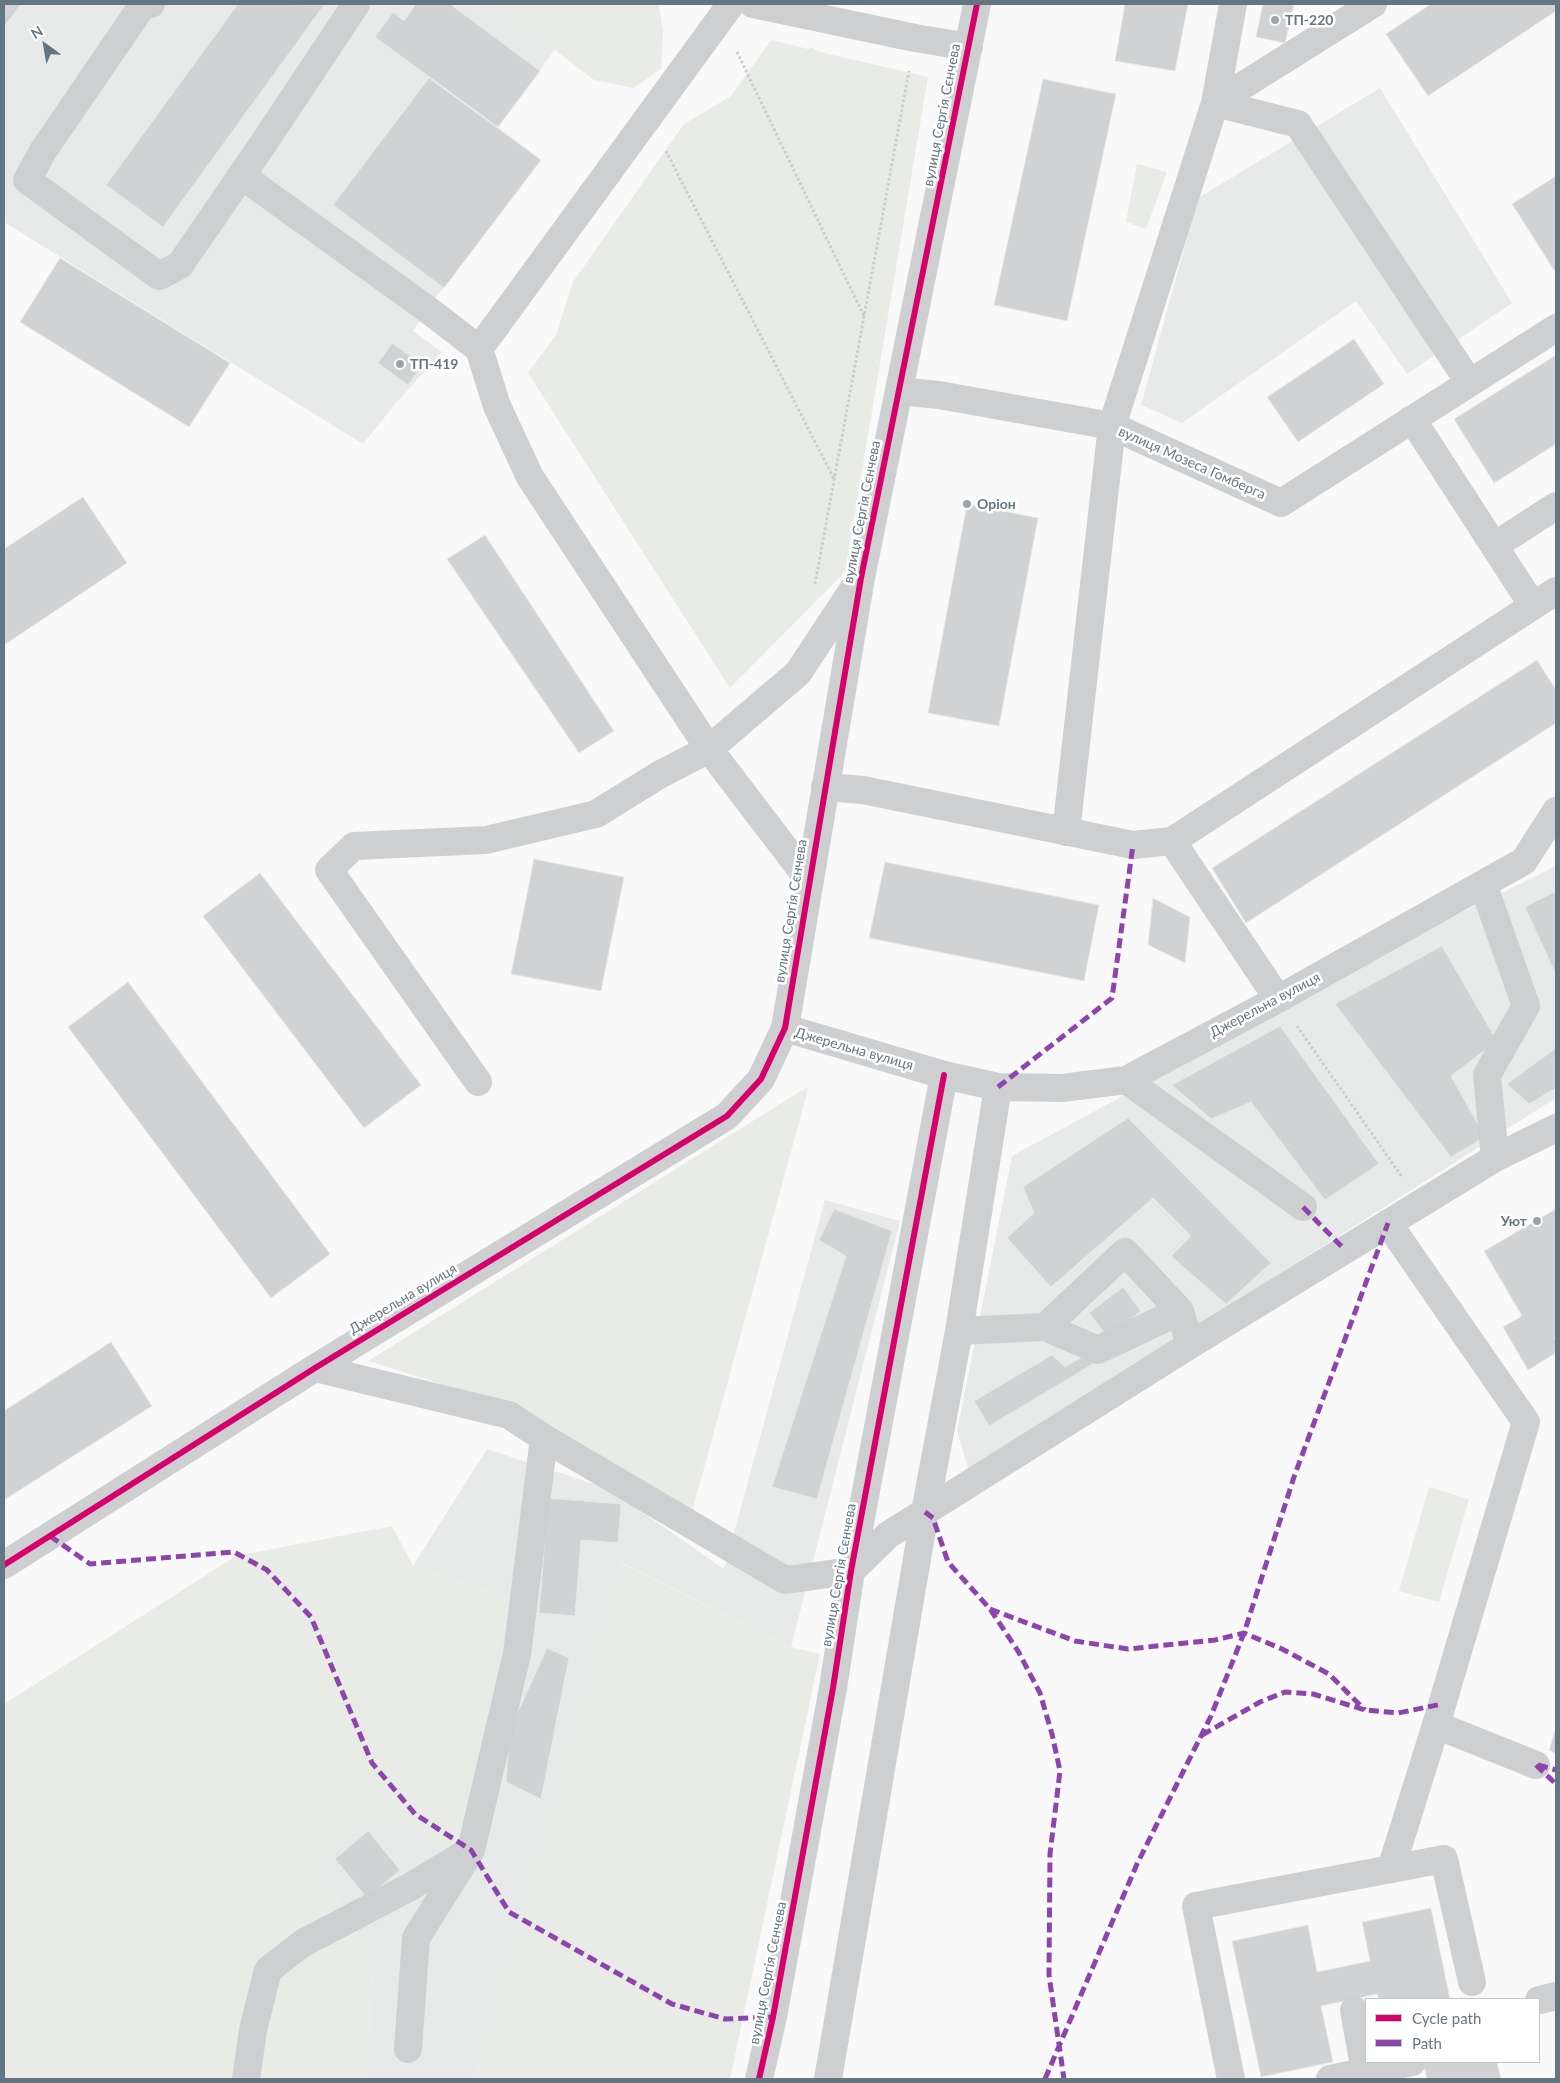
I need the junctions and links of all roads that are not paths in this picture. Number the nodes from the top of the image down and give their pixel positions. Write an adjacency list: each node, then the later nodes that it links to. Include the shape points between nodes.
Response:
1 (151, 4): 10 (street, via 142,6 43,151 27,180 159,276 180,264)
2 (356, 4): 10 (street)
3 (753, 4): 8 (street)
4 (977, 4): 8 (street, вулиця Сергія Сєнчева)
5 (1233, 4): 9 (street)
6 (1373, 4): 9 (street)
7 (726, 11): 12 (street)
8 (969, 47): 14 (street, вулиця Сергія Сєнчева)
9 (1215, 103): 13 (street, via 1298,124); 16 (street)
10 (242, 176): 12 (street)
11 (1556, 328): 13 (street, вулиця Мозеса Гомберга)
12 (479, 349): 22 (street, via 497,406 530,477)
13 (1469, 382): 15 (street, вулиця Мозеса Гомберга)
14 (899, 392): 16 (street, вулиця Мозеса Гомберга, via 939,395); 19 (street, вулиця Сергія Сєнчева)
15 (1412, 419): 16 (street, вулиця Мозеса Гомберга, via 1281,503); 18 (street)
16 (1112, 426): 25 (street)
17 (1556, 506): 18 (street)
18 (1494, 546): 21 (street)
19 (861, 578): 22 (street, via 798,673); 23 (street, вулиця Сергія Сєнчева)
20 (1556, 591): 21 (street)
21 (1533, 606): 26 (street)
22 (709, 749): 27 (street); 33 (street, via 596,814 486,840 354,846 329,870)
23 (825, 787): 25 (street, via 863,790); 27 (street, вулиця Сергія Сєнчева)
24 (1556, 811): 28 (street, Джерельна вулиця, via 1524,861)
25 (1066, 832): 26 (street, via 1133,845)
26 (1172, 841): 29 (street)
27 (809, 880): 30 (street, вулиця Сергія Сєнчева)
28 (1483, 884): 29 (street, Джерельна вулиця); 36 (street, via 1526,1006 1487,1075)
29 (1278, 999): 32 (street, Джерельна вулиця)
30 (785, 1028): 31 (street, Джерельна вулиця); 43 (street, Джерельна вулиця, via 761,1080 727,1116)
31 (944, 1075): 34 (street, Джерельна вулиця); 47 (street, вулиця Сергія Сєнчева)
32 (1126, 1080): 34 (street, Джерельна вулиця, via 1062,1088); 37 (street)
33 (478, 1082)
34 (998, 1087): 41 (street)
35 (1556, 1128): 36 (street)
36 (1495, 1158): 38 (street)
37 (1303, 1207)
38 (1388, 1224): 42 (street); 48 (street, via 1526,1422)
39 (1180, 1310): 40 (street, via 1098,1350); 40 (street, via 1125,1252); 42 (street)
40 (1044, 1327): 41 (street)
41 (959, 1331): 45 (street)
42 (1190, 1345): 45 (street)
43 (315, 1368): 44 (street, via 509,1415); 46 (street, Джерельна вулиця)
44 (544, 1438): 47 (street, via 785,1580); 50 (street, via 517,1654)
45 (925, 1512): 47 (street, via 888,1535); 61 (street)
46 (4, 1565)
47 (852, 1571): 60 (street, вулиця Сергія Сєнчева, via 773,2018)
48 (1436, 1725): 49 (street); 51 (street)
49 (1536, 1765)
50 (471, 1850): 56 (street, via 416,1938); 59 (street, via 410,1887 303,1943 268,1970 253,2030)
51 (1391, 1869): 52 (street, via 1444,1859); 62 (street, via 1196,1906)
52 (1472, 1982)
53 (1556, 1996): 54 (street)
54 (1540, 2000)
55 (1354, 2010): 58 (street)
56 (408, 2049)
57 (1407, 2063): 58 (street)
58 (1365, 2072): 63 (street)
59 (246, 2079)
60 (759, 2079)
61 (828, 2079)
62 (1231, 2079)
63 (1330, 2079)

